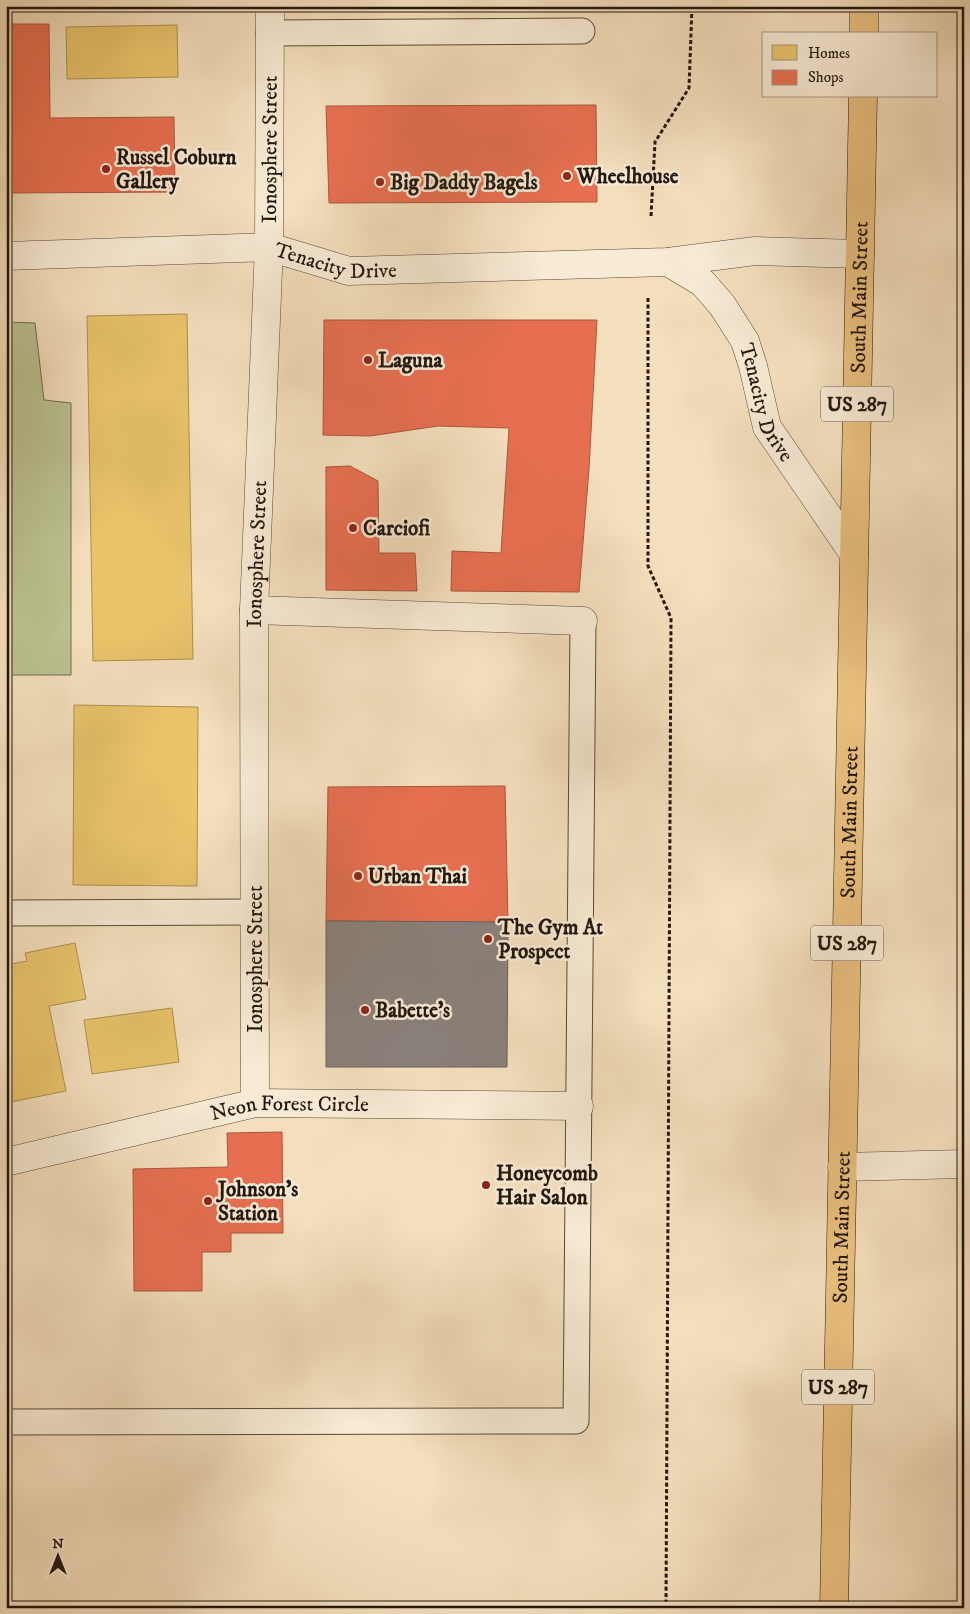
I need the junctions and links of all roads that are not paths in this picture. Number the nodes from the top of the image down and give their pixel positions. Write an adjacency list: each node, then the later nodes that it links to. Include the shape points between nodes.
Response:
1 (270, 6): 5 (street, Ionosphere Street)
2 (864, 6): 4 (main road)
3 (582, 31): 5 (lane)
4 (864, 32)
5 (269, 33): 7 (street, Ionosphere Street)
6 (862, 98): 8 (main road, South Main Street / US 287)
7 (269, 247): 9 (street, Tenacity Drive); 10 (street, Tenacity Drive, via 349,271); 12 (street, Ionosphere Street)
8 (860, 254): 10 (street, Tenacity Drive, via 754,251); 11 (main road, South Main Street / US 287)
9 (6, 256)
10 (668, 262): 11 (street, Tenacity Drive, via 703,283 727,312 745,341 767,427)
11 (854, 554): 20 (main road, South Main Street / US 287)
12 (254, 610): 13 (street); 14 (street, Ionosphere Street)
13 (583, 620): 17 (lane)
14 (255, 912): 15 (lane); 16 (street, Ionosphere Street)
15 (6, 913)
16 (255, 1103): 17 (street, Neon Forest Circle); 18 (street, Neon Forest Circle)
17 (579, 1106): 21 (lane, via 576,1421)
18 (6, 1162)
19 (964, 1164): 20 (street)
20 (842, 1167): 22 (main road, South Main Street / US 287)
21 (6, 1422)
22 (834, 1608)

